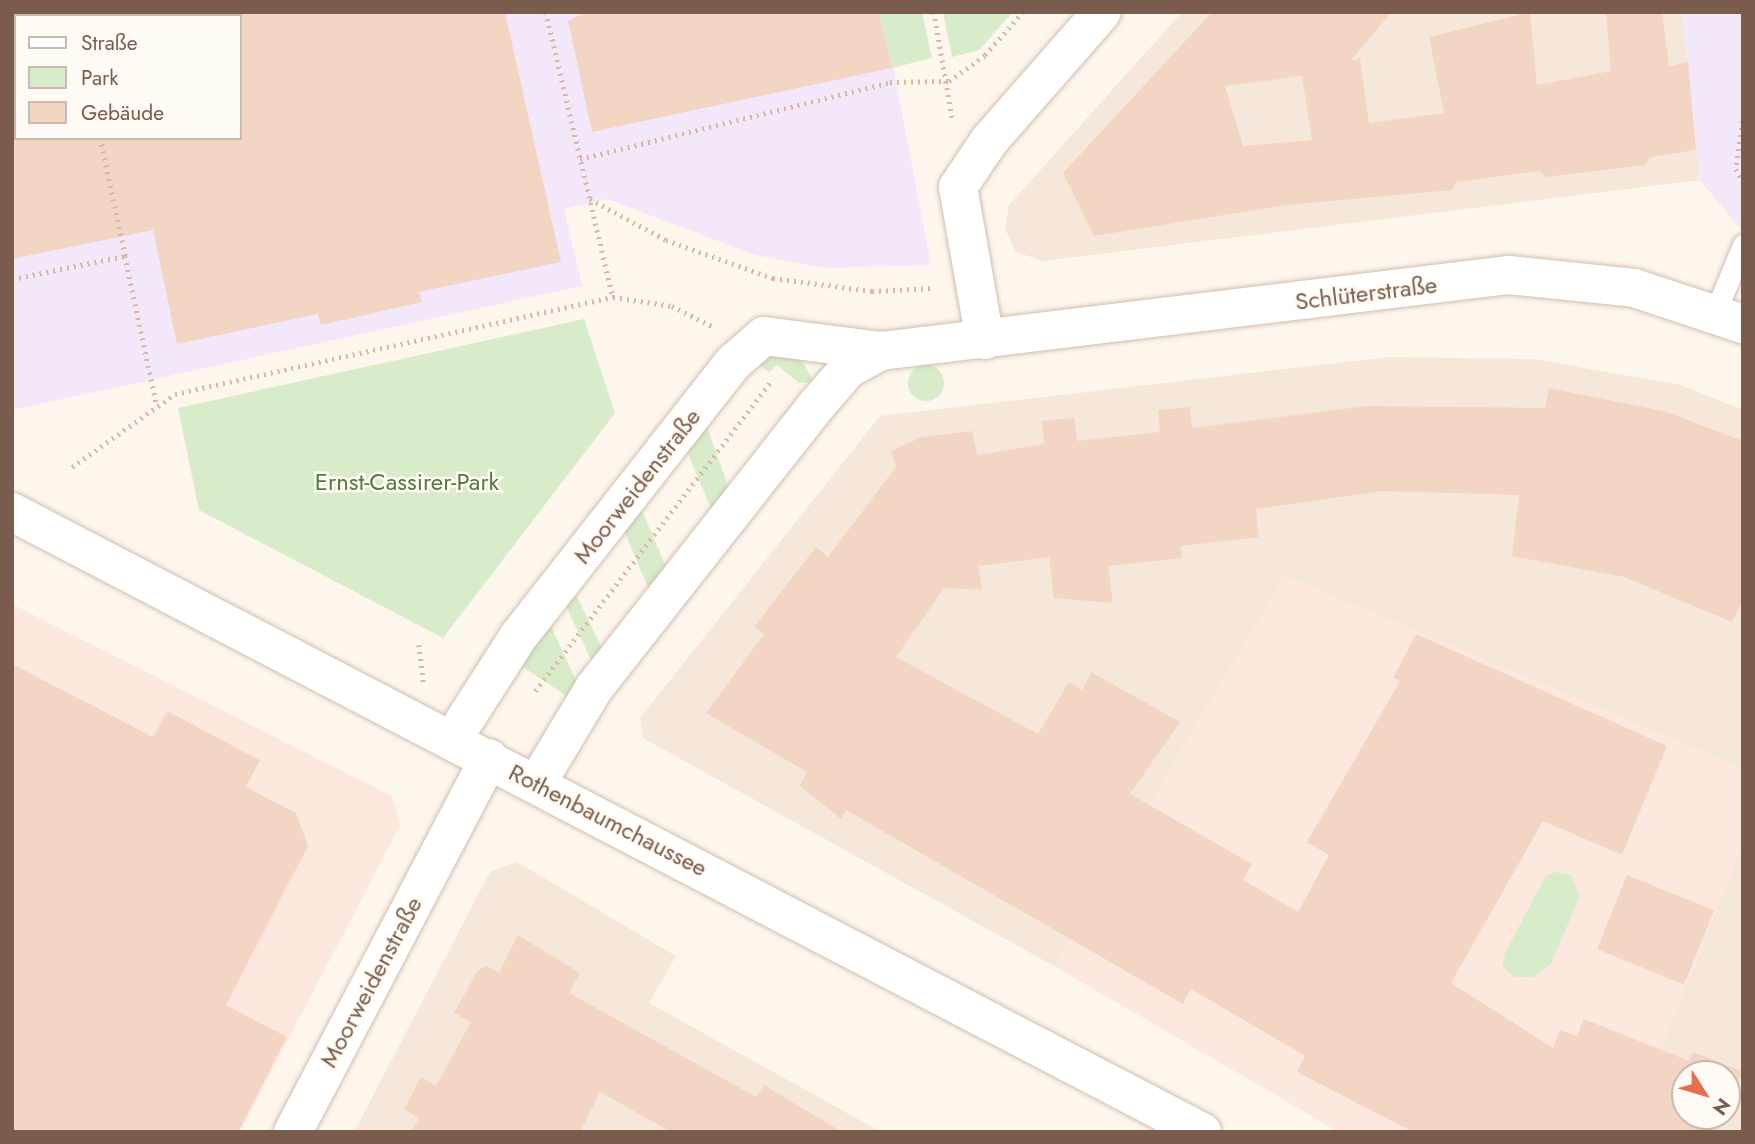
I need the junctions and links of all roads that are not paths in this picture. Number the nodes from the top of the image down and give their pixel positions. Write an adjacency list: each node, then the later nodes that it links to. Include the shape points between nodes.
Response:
1 (1102, 12): 4 (street, via 989,141 958,187)
2 (1743, 245): 3 (lane)
3 (1729, 318): 4 (street, Schlüterstraße, via 1634,288 1509,275)
4 (985, 340): 5 (street, Moorweidenstraße)
5 (881, 351): 7 (street, Moorweidenstraße, via 764,336 739,356 494,669); 9 (street, Moorweidenstraße, via 848,369 815,407 594,688)
6 (12, 512): 7 (street, Rothenbaumchaussee)
7 (452, 740): 8 (street, Rothenbaumchaussee)
8 (489, 758): 9 (street, Rothenbaumchaussee); 10 (street, Moorweidenstraße)
9 (537, 783): 11 (street, Rothenbaumchaussee)
10 (293, 1132)
11 (1202, 1132)

